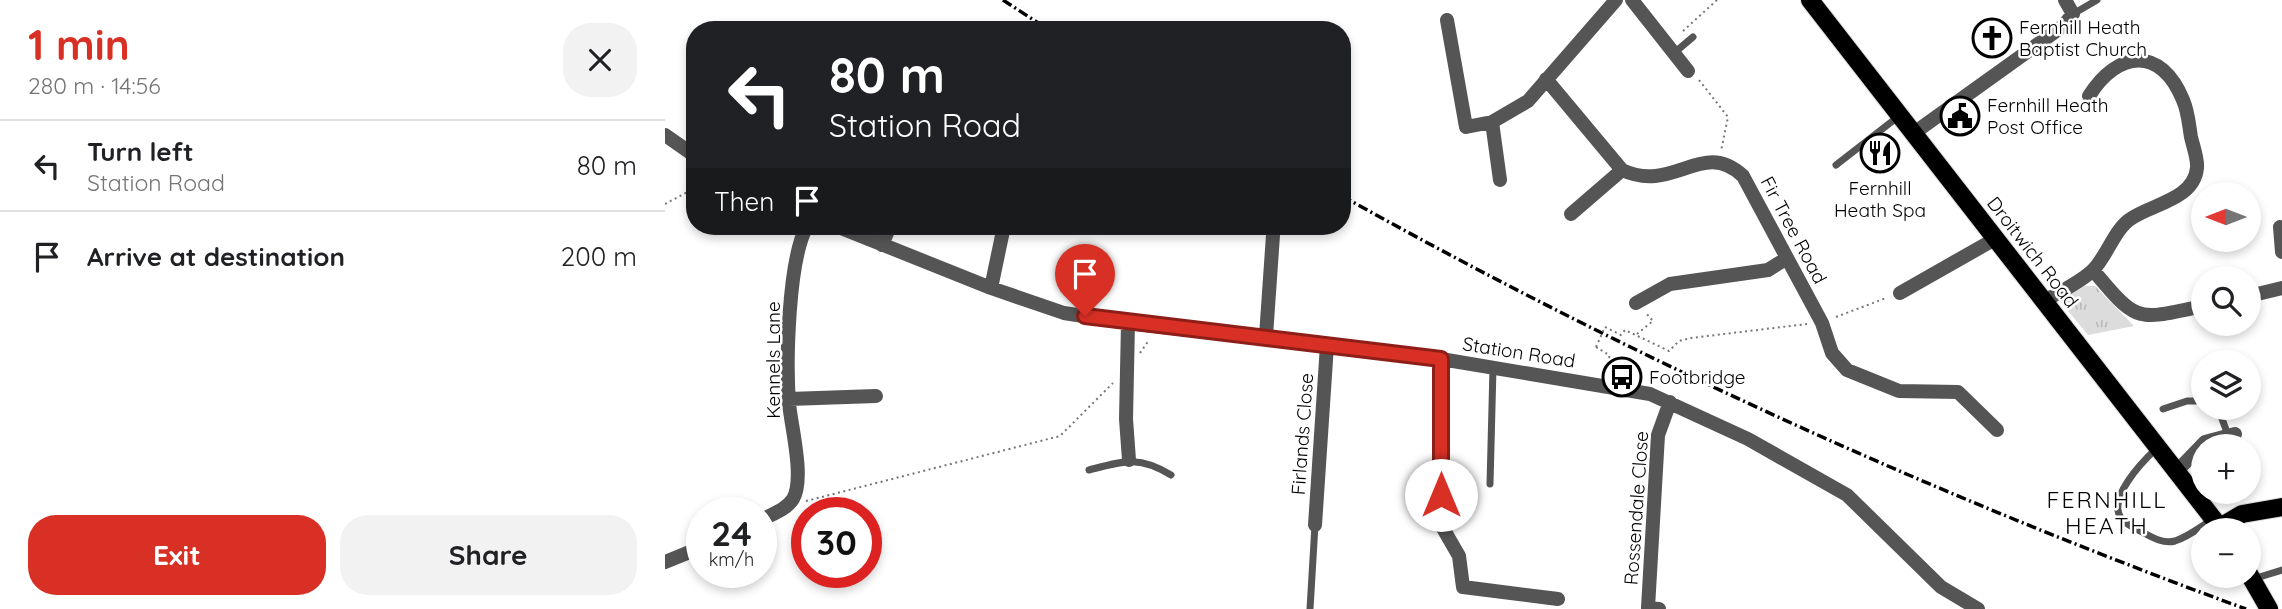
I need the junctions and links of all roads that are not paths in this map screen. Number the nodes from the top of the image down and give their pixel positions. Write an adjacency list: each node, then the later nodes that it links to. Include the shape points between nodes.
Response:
1 (1616, 0): 11 (street)
2 (1632, 0): 9 (street)
3 (1810, 0): 13 (main road, Droitwich Road)
4 (2066, 0): 6 (street)
5 (2097, 0): 6 (lane)
6 (2073, 14): 15 (street, via 2063,26)
7 (1447, 20): 14 (street, via 1466,127)
8 (1692, 38): 9 (lane)
9 (1674, 53): 10 (street)
10 (1688, 71)
11 (1546, 79): 14 (street, via 1528,101); 19 (street)
12 (2089, 96): 32 (street, via 2108,71 2131,61 2151,62 2167,72 2183,101 2197,168 2190,185 2179,195 2130,219)
13 (1900, 115): 15 (main road, Droitwich Road); 18 (lane)
14 (1492, 122): 20 (street)
15 (1914, 133): 28 (main road, Droitwich Road)
16 (665, 135): 17 (street)
17 (686, 150)
18 (1836, 165)
19 (1622, 170): 21 (street); 31 (street, Fir Tree Road, via 1654,178 1719,161 1732,165 1743,176)
20 (1500, 180)
21 (1571, 214)
22 (2280, 227): 30 (street)
23 (803, 235): 46 (street, Kennels Lane, via 792,287)
24 (858, 235): 29 (street, Station Road)
25 (886, 235): 29 (street)
26 (1007, 235): 33 (street)
27 (1273, 235): 41 (street)
28 (1995, 239): 35 (street); 37 (main road, Droitwich Road)
29 (882, 245): 33 (street, Station Road)
30 (2282, 252)
31 (1787, 258): 38 (street, via 1768,270 1669,284); 50 (street, Fir Tree Road, via 1822,323 1832,353 1847,370 1899,391 1958,392)
32 (2093, 270): 37 (street); 39 (street, via 2132,313 2154,316)
33 (991, 288): 40 (street, Station Road, via 1064,313)
34 (2282, 288): 36 (street)
35 (1900, 293)
36 (2261, 293)
37 (2045, 301): 51 (main road, Droitwich Road)
38 (1636, 303)
39 (2191, 308)
40 (1128, 323): 41 (street, Station Road); 53 (street)
41 (1266, 336): 42 (street, Station Road)
42 (1327, 345): 43 (street, Station Road); 62 (street, Firlands Close)
43 (1441, 359): 44 (street, Station Road); 69 (street, via 1440,523 1459,556 1463,587)
44 (1493, 368): 48 (street, Station Road, via 1610,386); 57 (lane)
45 (876, 396): 46 (street)
46 (789, 399): 59 (street, Kennels Lane, via 797,475 794,498)
47 (2191, 401): 49 (lane)
48 (1670, 402): 71 (street, Rossendale Close, via 1658,435 1648,608); 72 (street, Station Road, via 1748,439 1847,495 1941,587)
49 (2163, 409)
50 (1997, 430)
51 (2158, 447): 55 (main road, Droitwich Road); 63 (lane, via 2138,466 2125,488 2118,505 2121,518 2153,538 2169,542)
52 (2191, 456): 55 (street)
53 (1129, 460): 54 (lane); 56 (lane, via 1149,463)
54 (1089, 470)
55 (2177, 471): 60 (main road, Droitwich Road)
56 (1171, 475)
57 (1490, 484)
58 (2282, 507): 61 (main road)
59 (777, 512)
60 (2214, 518)
61 (2234, 518)
62 (1315, 525): 70 (lane)
63 (2191, 536)
64 (686, 553): 65 (street)
65 (665, 562)
66 (2282, 570): 67 (lane)
67 (2261, 574)
68 (2257, 588): 73 (main road)
69 (1559, 599)
70 (1310, 609)
71 (1659, 609)
72 (1977, 609)
73 (2269, 609)

